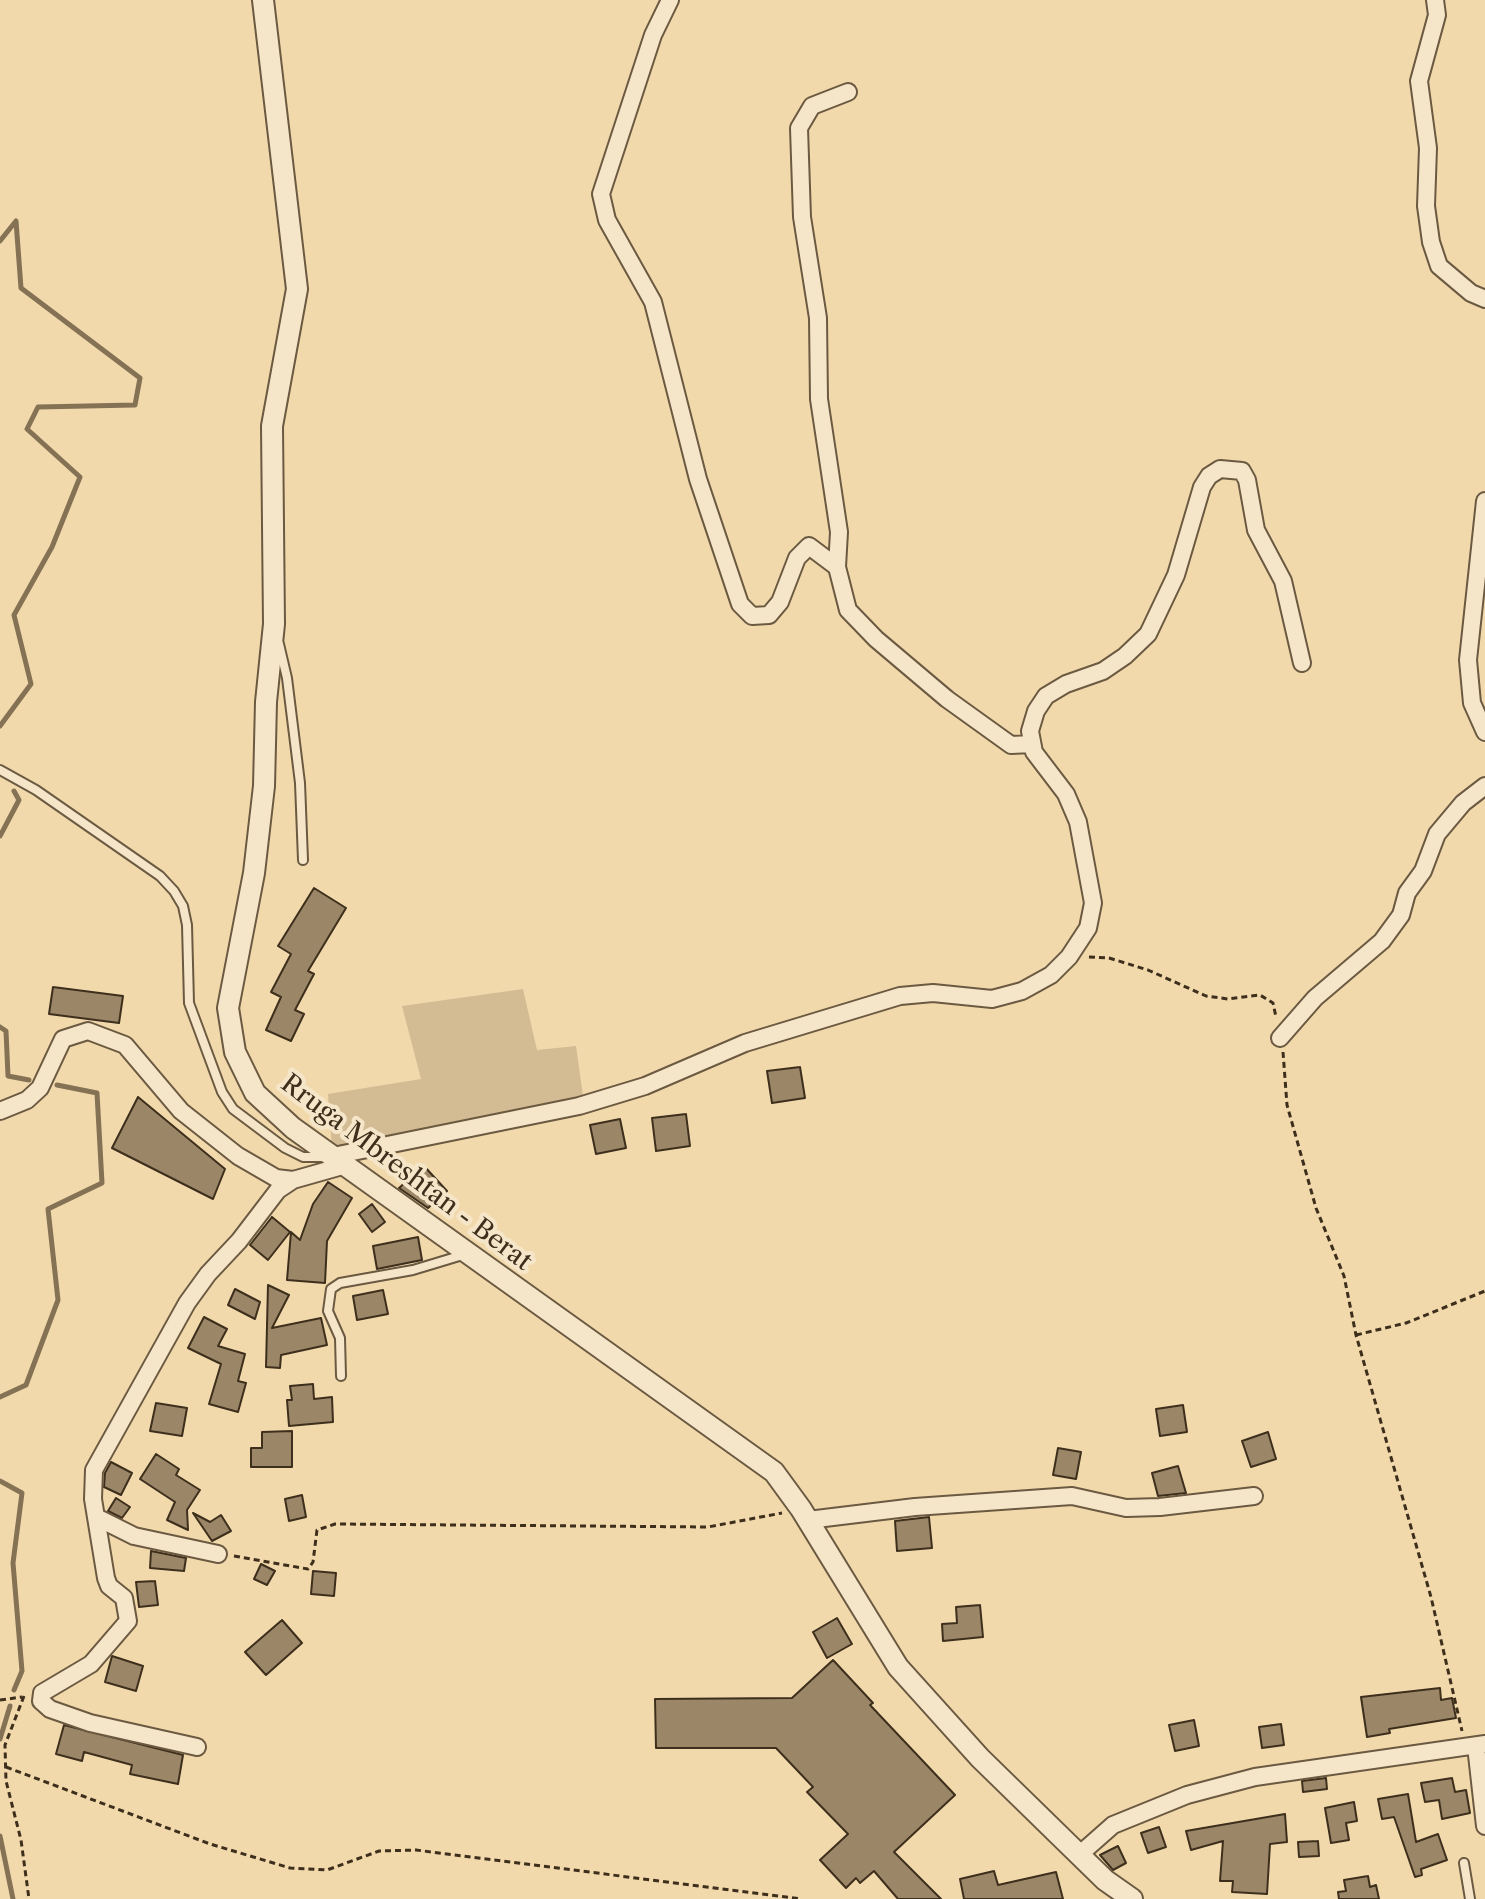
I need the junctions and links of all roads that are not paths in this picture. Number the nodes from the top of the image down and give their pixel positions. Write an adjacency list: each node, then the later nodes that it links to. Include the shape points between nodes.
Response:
1 (263, 0): 8 (street, Rruga Mbreshtan - Berat, via 297,289 272,426)
2 (670, 0): 7 (street, via 606,172 601,194 607,220 653,302 698,479 740,604 752,616 769,615 780,602 797,558 809,546)
3 (1435, 0): 5 (street, via 1437,15 1419,81 1431,242 1445,272)
4 (848, 92): 7 (street, via 812,106 799,128 802,217 818,318 819,399 839,532)
5 (1485, 299)
6 (1485, 501): 10 (street, via 1468,660 1472,703)
7 (837, 567): 11 (street, via 848,610 876,639 1011,745)
8 (274, 624): 14 (lane, via 287,678); 17 (street, Rruga Mbreshtan - Berat, via 254,873 228,1008 235,1052 255,1093)
9 (1302, 663): 11 (street, via 1283,581 1256,530 1247,480 1242,471 1220,469 1202,487 1176,575 1148,634 1103,671 1046,696 1030,731)
10 (1485, 732)
11 (1032, 744): 17 (street, via 1078,822 1093,903 1088,928 1051,975 992,999 933,993 900,996 745,1043 645,1086 579,1106)
12 (0, 770): 17 (lane, via 47,797 174,891 187,925 189,1003 222,1092 233,1109 285,1148 303,1157)
13 (1485, 786): 15 (street, via 1437,834 1401,915 1382,941 1315,998)
14 (303, 860)
15 (1280, 1038)
16 (0, 1111): 18 (street, via 40,1088 63,1039 88,1031 125,1045 181,1111 238,1156 276,1178)
17 (340, 1161): 18 (street); 19 (street, Rruga Mbreshtan - Berat)
18 (293, 1180): 23 (street, via 278,1190 187,1303 94,1470)
19 (467, 1254): 20 (lane, via 331,1289 328,1311 340,1338); 22 (street, Rruga Mbreshtan - Berat, via 738,1444 774,1472)
20 (341, 1376)
21 (1254, 1496): 22 (street, via 1126,1508 1072,1496)
22 (805, 1514): 28 (street, Rruga Mbreshtan - Berat, via 898,1667 980,1758)
23 (96, 1517): 24 (street, via 134,1536); 26 (street, via 106,1578 124,1598 128,1621 91,1664 42,1693 45,1706 90,1723)
24 (218, 1554)
25 (1476, 1746): 27 (street); 28 (street, via 1255,1777 1187,1795 1113,1825)
26 (197, 1747)
27 (1485, 1826)
28 (1079, 1855): 30 (street, Rruga Mbreshtan - Berat)
29 (1464, 1863): 31 (lane)
30 (1121, 1896)
31 (1470, 1899)

